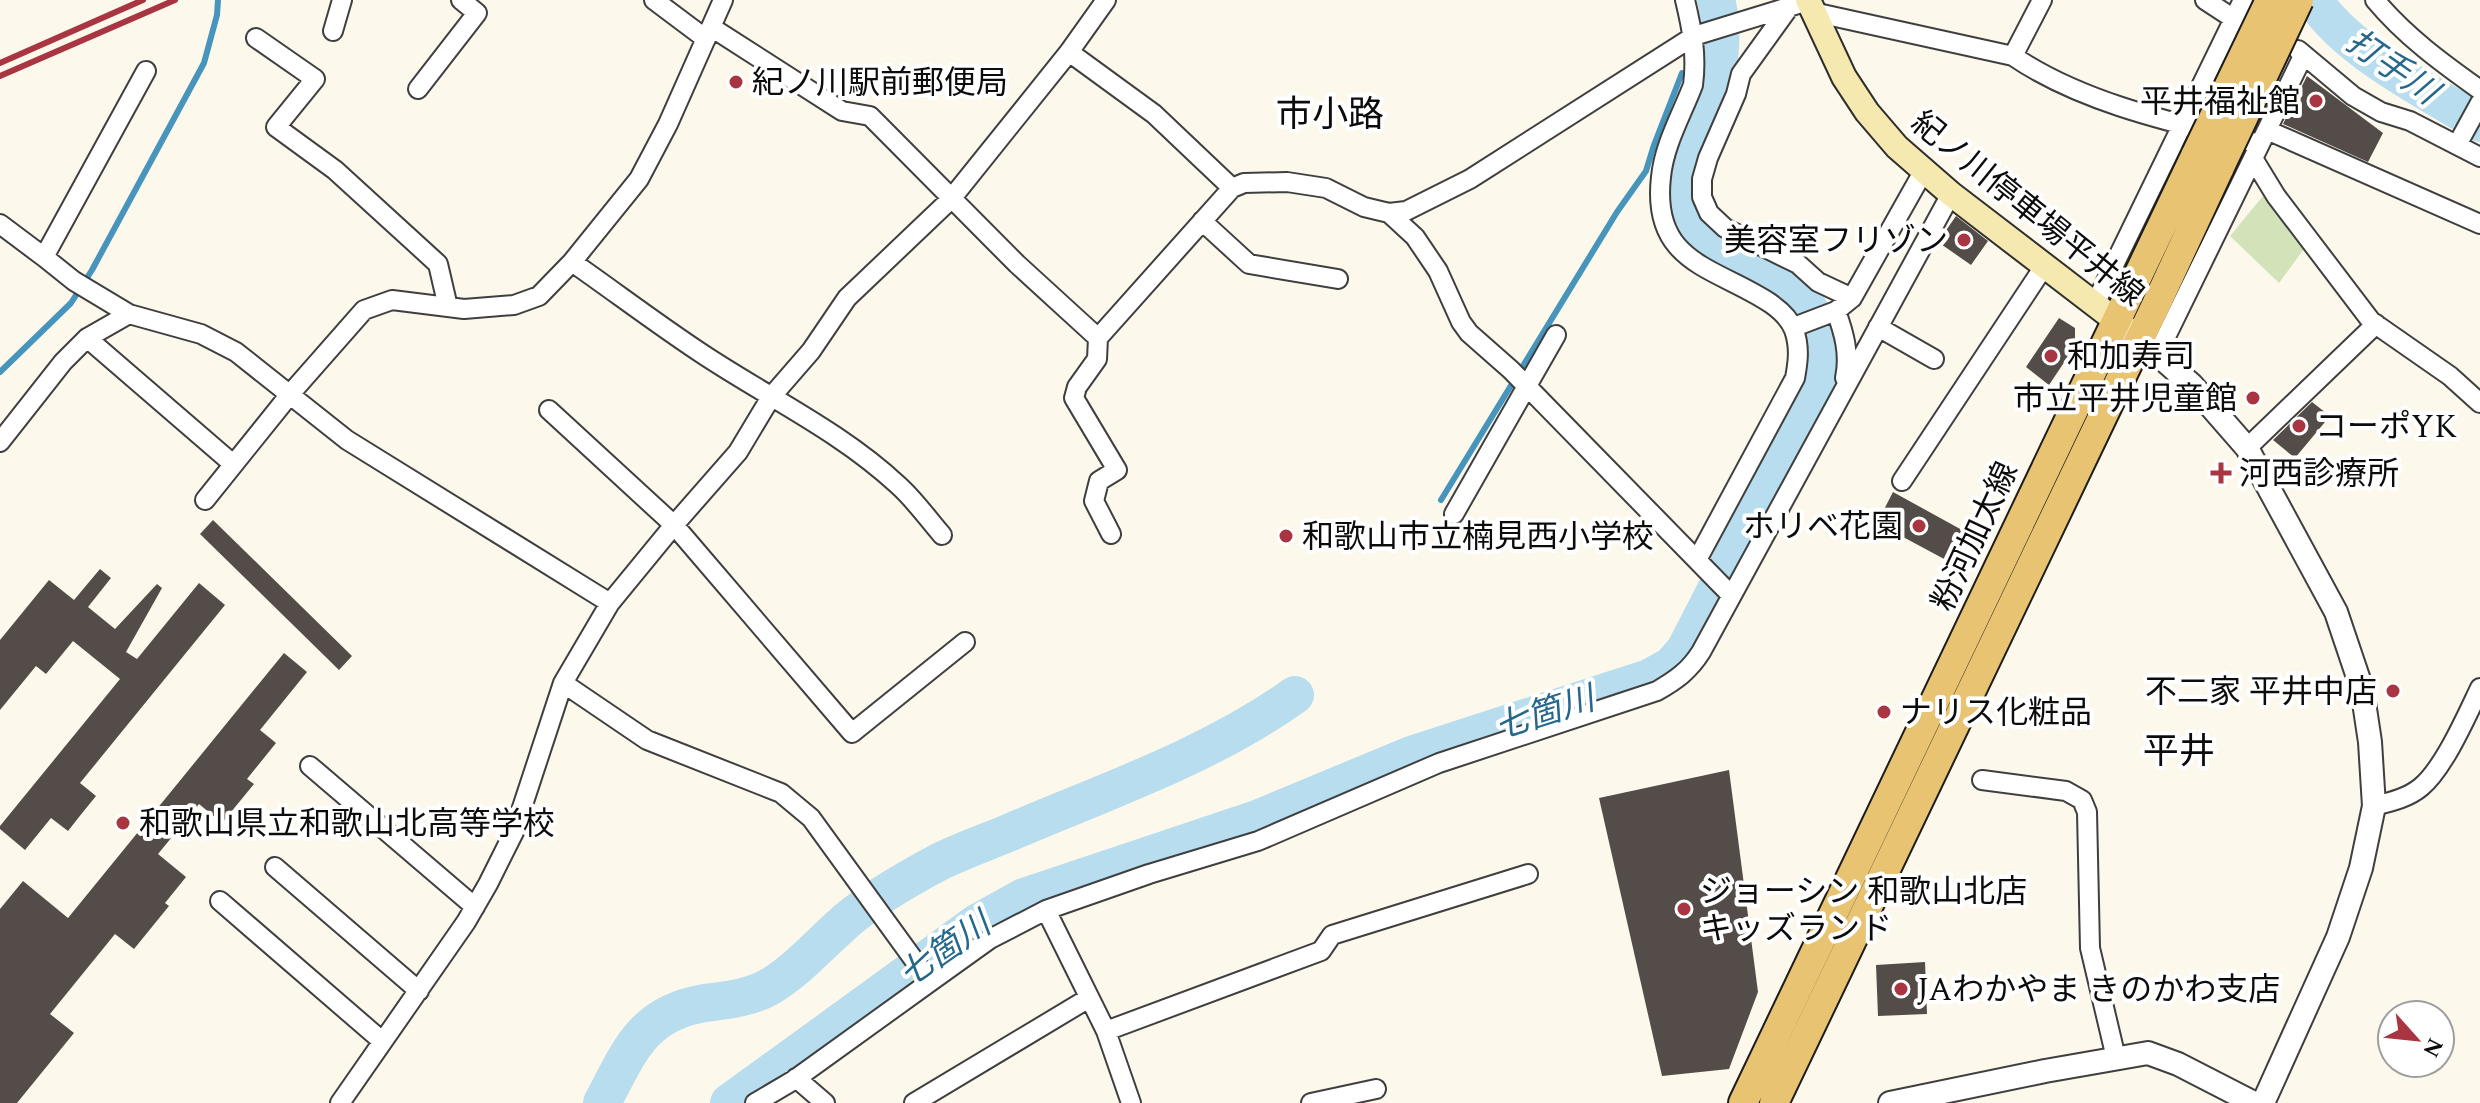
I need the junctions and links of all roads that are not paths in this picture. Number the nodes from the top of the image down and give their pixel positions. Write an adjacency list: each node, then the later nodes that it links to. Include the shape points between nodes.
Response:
1 (342, 0): 16 (street)
2 (461, 0): 25 (street, via 477,13)
3 (654, 0): 17 (street)
4 (723, 0): 17 (street)
5 (1106, 0): 20 (street)
6 (1685, 0): 18 (street)
7 (2042, 0): 21 (street)
8 (2205, 0): 15 (street)
9 (2243, 0): 15 (street)
10 (2259, 0): 22 (street)
11 (2270, 0): 31 (main road, 粉河加太線, bridge)
12 (2299, 0): 31 (main road, 粉河加太線, bridge)
13 (2375, 0): 24 (street, via 2433,57)
14 (1805, 5): 18 (street); 21 (street); 32 (main road, 紀ノ川停車場平井線, via 1867,112); 44 (street, via 1741,74 1708,158 1702,197 1715,222)
15 (2234, 19): 27 (street)
16 (333, 31)
17 (708, 33): 35 (street, via 842,111 870,116); 41 (street, via 639,179)
18 (1697, 34): 36 (street, via 1470,179 1406,211); 50 (street, via 1693,85 1661,177 1666,224 1677,248 1694,263 1763,298)
19 (256, 38): 45 (street, via 315,79 276,127 335,170 438,264)
20 (1069, 52): 33 (street, via 1154,114); 35 (street)
21 (2013, 56): 27 (street, via 2125,109)
22 (2303, 56): 28 (street, via 2381,112); 29 (street)
23 (146, 71): 40 (street)
24 (2476, 84)
25 (418, 89)
26 (2480, 104): 28 (street)
27 (2181, 125): 29 (street); 46 (street)
28 (2460, 140): 30 (street)
29 (2260, 145): 39 (street); 49 (street, via 2276,196); 55 (street)
30 (2480, 157)
31 (2208, 160): 46 (main road, 粉河加太線); 55 (main road, 粉河加太線)
32 (1923, 172): 34 (main road, 紀ノ川停車場平井線); 44 (street)
33 (1232, 188): 36 (street, via 1287,182 1326,188); 37 (street)
34 (1951, 194): 42 (main road, 紀ノ川停車場平井線); 51 (street)
35 (951, 199): 54 (street); 60 (street, via 847,298)
36 (1389, 213): 57 (street, via 1415,237 1438,271 1469,333)
37 (1202, 221): 43 (street, via 1249,264); 54 (street)
38 (0, 224): 40 (street)
39 (2480, 224)
40 (44, 257): 48 (street)
41 (572, 262): 45 (street, via 539,296 514,305); 60 (street)
42 (2045, 265): 46 (main road, 紀ノ川停車場平井線); 66 (street)
43 (1338, 279)
44 (1852, 298): 47 (street)
45 (448, 307): 58 (street, via 392,300 364,310)
46 (2105, 311): 55 (main road, 紀ノ川停車場平井線); 100 (main road, 粉河加太線)
47 (1833, 312): 50 (street); 59 (street, via 1847,353)
48 (129, 314): 53 (street); 58 (street, via 213,340)
49 (2376, 324): 61 (street); 64 (street)
50 (1797, 326): 72 (street, via 1795,378)
51 (1878, 327): 56 (street); 59 (street)
52 (1556, 335): 57 (street)
53 (87, 338): 63 (street); 65 (street)
54 (1098, 338): 70 (street, via 1097,359 1074,398 1117,470 1099,481 1094,501)
55 (2148, 347): 64 (street, via 2192,385); 101 (main road, 粉河加太線)
56 (1934, 359)
57 (1526, 385): 68 (street); 72 (street)
58 (291, 393): 65 (street); 74 (street, via 347,440)
59 (1842, 393): 73 (street)
60 (771, 397): 69 (street, via 738,452); 71 (street, via 815,421 889,477)
61 (2480, 403)
62 (549, 410): 69 (street)
63 (0, 442)
64 (2247, 448): 80 (street, via 2336,612 2362,689)
65 (233, 464): 67 (street)
66 (1902, 481)
67 (205, 500)
68 (1454, 514)
69 (674, 525): 74 (street); 75 (street, via 852,733)
70 (1111, 534)
71 (942, 535)
72 (1703, 566): 73 (street)
73 (1728, 592): 85 (street, via 1692,666 1657,691 1439,763 1258,841)
74 (610, 603): 76 (street)
75 (965, 642)
76 (563, 683): 84 (street, via 514,832); 86 (street, via 647,740 781,793 811,818)
77 (2480, 688): 80 (street, via 2453,743 2423,786 2407,797)
78 (310, 766): 84 (street)
79 (1982, 780): 91 (street, via 2066,791 2082,800 2087,812 2090,948)
80 (2374, 806): 104 (street, via 2338,937)
81 (275, 867): 87 (street)
82 (1528, 874): 89 (street, via 1332,935 1321,951)
83 (220, 901): 90 (street)
84 (475, 907): 87 (street)
85 (1046, 910): 86 (street); 88 (street)
86 (928, 979): 92 (street)
87 (419, 991): 90 (street)
88 (1089, 998): 89 (street); 97 (street)
89 (1106, 1031): 98 (street)
90 (382, 1041): 94 (street)
91 (2116, 1058): 102 (street); 103 (street, via 2148,1053)
92 (796, 1078): 95 (street); 96 (street)
93 (1376, 1089): 99 (street)
94 (340, 1103)
95 (755, 1103)
96 (825, 1103)
97 (914, 1103)
98 (1131, 1103)
99 (1311, 1103)
100 (1743, 1103)
101 (1774, 1103)
102 (1890, 1103)
103 (2254, 1103)
104 (2263, 1103)

